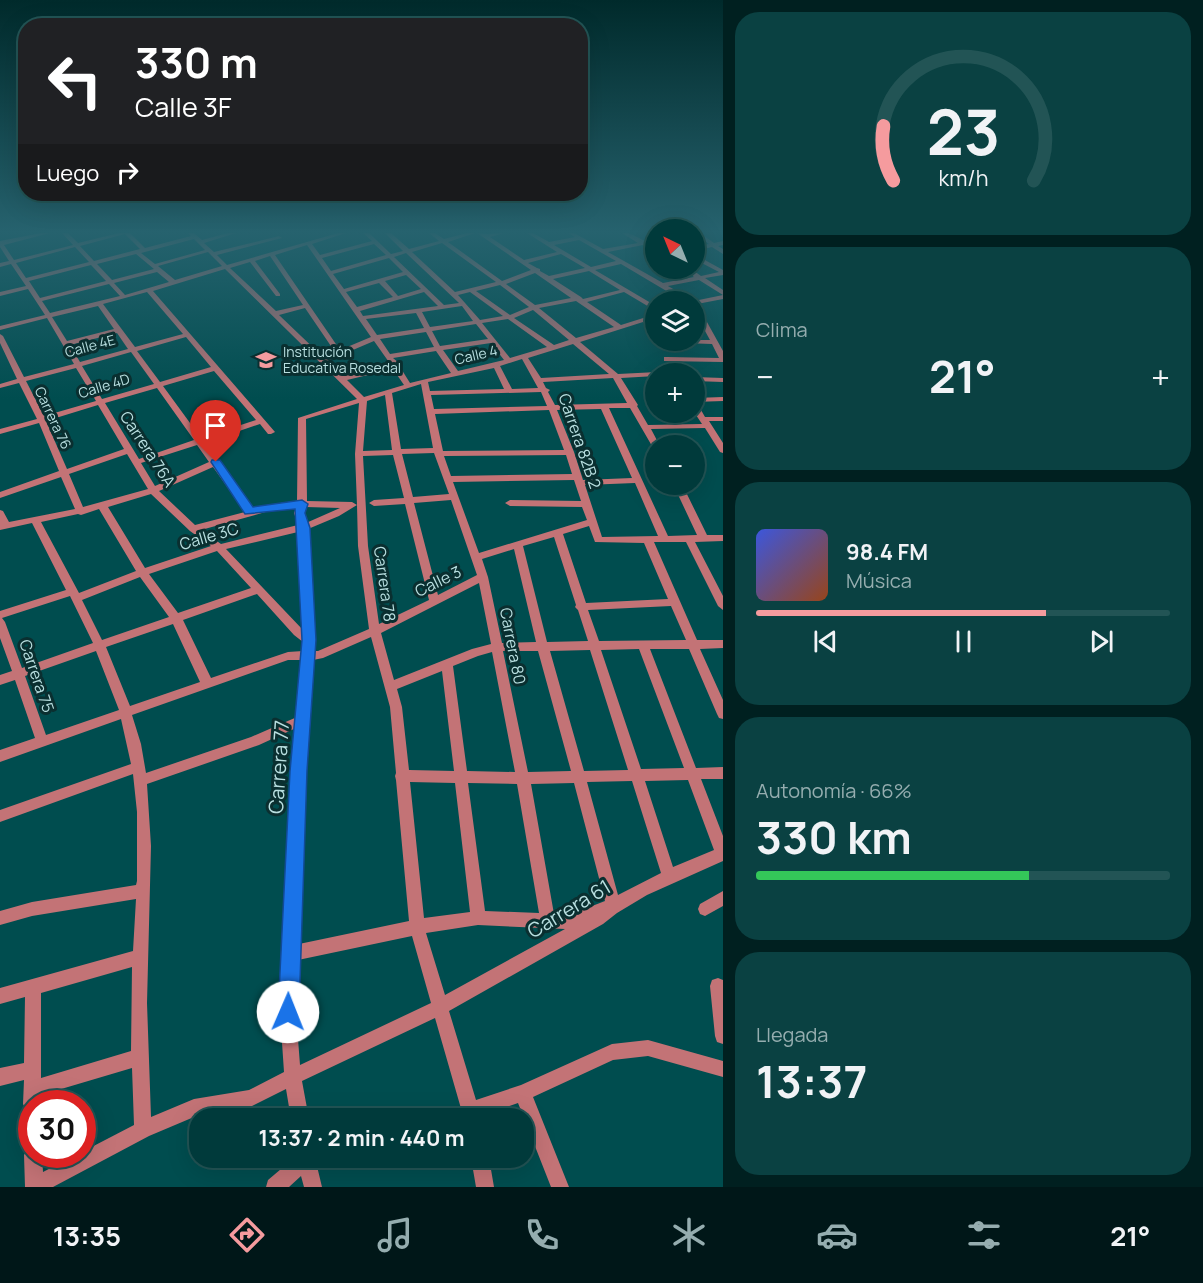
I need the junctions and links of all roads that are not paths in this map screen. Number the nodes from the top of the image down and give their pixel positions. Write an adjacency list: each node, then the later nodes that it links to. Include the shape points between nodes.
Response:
1 (14, 288): 22 (street)
2 (31, 288): 29 (street, Carrera 76A)
3 (88, 288): 29 (street)
4 (116, 288): 26 (street)
5 (154, 288): 16 (street)
6 (248, 288): 30 (street)
7 (273, 288): 24 (street)
8 (341, 288): 20 (street)
9 (352, 288): 20 (street)
10 (388, 288): 27 (street)
11 (449, 288): 23 (street)
12 (483, 288): 21 (street)
13 (508, 288): 37 (street)
14 (565, 288): 28 (street)
15 (623, 288): 19 (street)
16 (149, 290): 26 (street); 52 (street)
17 (296, 290): 24 (street); 35 (street)
18 (425, 290): 27 (street); 36 (street)
19 (626, 290): 28 (street); 32 (street)
20 (343, 291): 38 (street)
21 (472, 291): 23 (street); 42 (street)
22 (0, 294)
23 (455, 294): 34 (street)
24 (278, 295): 30 (street)
25 (723, 295): 31 (street)
26 (124, 297): 33 (street)
27 (396, 297): 38 (street)
28 (581, 299): 37 (street); 48 (street)
29 (39, 300): 41 (street, Carrera 76A)
30 (259, 300): 40 (street)
31 (705, 300)
32 (645, 302)
33 (99, 303): 41 (street); 51 (street)
34 (465, 304): 36 (street); 46 (street)
35 (306, 306): 40 (street); 64 (street)
36 (443, 307): 39 (street)
37 (534, 307): 42 (street); 55 (street)
38 (355, 309): 43 (street)
39 (418, 310): 43 (street); 50 (street)
40 (273, 314): 70 (street)
41 (48, 315): 49 (street); 59 (street, Carrera 76A)
42 (510, 317): 46 (street); 60 (street)
43 (361, 318): 54 (street)
44 (644, 319): 48 (street, Calle 4)
45 (705, 322): 47 (street)
46 (479, 323): 50 (street); 56 (street)
47 (707, 325): 58 (street)
48 (618, 326): 55 (street, Calle 4)
49 (0, 328)
50 (426, 329): 54 (street); 62 (street)
51 (119, 330): 59 (street); 61 (street)
52 (188, 335): 61 (street, Calle 4E); 75 (street)
53 (0, 336): 81 (street, Carrera 76)
54 (374, 338): 64 (street); 65 (street)
55 (575, 340): 60 (street, Calle 4); 78 (street)
56 (492, 341): 62 (street); 69 (street)
57 (705, 342): 58 (street)
58 (715, 342): 68 (street)
59 (65, 344): 71 (street, Carrera 76A)
60 (552, 347): 66 (street, Calle 4)
61 (132, 349): 71 (street, Calle 4E); 85 (street)
62 (438, 349): 65 (street); 76 (street)
63 (663, 351): 67 (street)
64 (339, 353): 70 (street)
65 (389, 356): 74 (street)
66 (523, 356): 69 (street, Calle 4); 82 (street, Carrera 82B 2)
67 (667, 359): 68 (street); 72 (street)
68 (723, 359)
69 (508, 361): 73 (street, Calle 4)
70 (321, 362): 79 (street)
71 (77, 363): 81 (street, Calle 4E); 95 (street, Carrera 76A)
72 (669, 363)
73 (496, 364): 76 (street, Calle 4); 89 (street)
74 (397, 366): 79 (street); 87 (street)
75 (216, 368): 85 (street, Calle 4D); 103 (street)
76 (455, 373): 84 (street, Calle 4)
77 (645, 374): 78 (street)
78 (615, 375): 82 (street); 96 (street)
79 (341, 379): 93 (street)
80 (705, 379): 83 (street)
81 (20, 380): 86 (street, Calle 4E); 101 (street, Carrera 76)
82 (540, 380): 88 (street, Carrera 82B 2)
83 (723, 380)
84 (424, 381): 87 (street, Calle 4); 91 (street, Carrera 80)
85 (159, 384): 95 (street, Calle 4D); 111 (street)
86 (0, 386)
87 (409, 386): 90 (street, Calle 4)
88 (546, 390): 89 (street); 98 (street, Carrera 82B 2)
89 (509, 391): 91 (street)
90 (388, 392): 93 (street, Calle 4); 114 (street)
91 (426, 393): 99 (street, Carrera 80)
92 (723, 399): 94 (street)
93 (363, 400): 100 (street, Calle 4); 117 (street, Carrera 78)
94 (705, 400)
95 (99, 402): 101 (street, Calle 4D); 113 (street, Carrera 76A)
96 (634, 405): 97 (street); 107 (street)
97 (604, 406): 98 (street); 123 (street)
98 (552, 408): 99 (street); 116 (street, Carrera 82B 2)
99 (430, 412): 115 (street, Carrera 80)
100 (302, 418): 131 (street, Carrera 77)
101 (41, 419): 108 (street, Calle 4D); 120 (street, Carrera 76)
102 (723, 419): 104 (street)
103 (261, 421): 109 (street); 111 (street)
104 (705, 422)
105 (692, 423): 107 (street)
106 (705, 423): 112 (street)
107 (646, 427): 110 (street)
108 (0, 432)
109 (271, 432)
110 (651, 435)
111 (200, 441): 118 (street); 119 (street)
112 (722, 447)
113 (129, 450): 118 (street, Carrera 76A); 120 (street)
114 (396, 452): 115 (street); 117 (street); 128 (street)
115 (439, 452): 116 (street); 121 (street, Carrera 80)
116 (570, 452): 122 (street, Carrera 82B 2)
117 (359, 454): 132 (street, Carrera 78)
118 (136, 462): 124 (street, Carrera 76A)
119 (216, 462): 124 (street); 136 (street)
120 (63, 472): 125 (street); 135 (street, Carrera 76)
121 (447, 479): 122 (street); 127 (street, Carrera 80)
122 (578, 480): 123 (street); 133 (street, Carrera 82B 2)
123 (638, 480): 148 (street)
124 (153, 490): 134 (street); 142 (street, Carrera 76A)
125 (0, 495)
126 (682, 495): 146 (street)
127 (454, 497): 128 (street); 151 (street, Carrera 80)
128 (410, 500): 129 (street); 156 (street)
129 (374, 503)
130 (510, 503): 133 (street)
131 (302, 504): 132 (street); 136 (street); 141 (street, Carrera 77, via 299,513)
132 (355, 504): 141 (street, Calle 3C); 163 (street, Carrera 78)
133 (586, 504): 139 (street, Carrera 82B 2)
134 (102, 506): 135 (street); 152 (street)
135 (81, 512): 138 (street)
136 (250, 512): 142 (street)
137 (0, 513): 140 (street)
138 (36, 521): 140 (street); 155 (street)
139 (591, 522): 143 (street); 147 (street, Carrera 82B 2, via 598,540)
140 (3, 526)
141 (303, 528): 150 (street, Calle 3C); 164 (street, Carrera 77)
142 (193, 529): 150 (street, Carrera 76A)
143 (558, 533): 149 (street); 159 (street)
144 (723, 538): 146 (street)
145 (689, 539): 146 (street); 148 (street); 158 (street)
146 (704, 539)
147 (648, 540): 148 (street); 157 (street)
148 (665, 540)
149 (518, 545): 151 (street); 171 (street)
150 (219, 547): 152 (street, Calle 3C); 154 (street, Carrera 76A)
151 (477, 558): 153 (street, Carrera 80)
152 (142, 572): 155 (street, Calle 3C); 161 (street)
153 (483, 577): 156 (street, Calle 3); 170 (street, Carrera 80)
154 (260, 590): 161 (street); 164 (street, Carrera 76A)
155 (73, 595): 160 (street, Calle 3C); 165 (street)
156 (434, 600): 163 (street, Calle 3)
157 (675, 602): 159 (street); 168 (street)
158 (722, 604)
159 (579, 607): 169 (street)
160 (0, 615)
161 (177, 620): 165 (street); 176 (street)
162 (0, 622): 174 (street, Carrera 75)
163 (375, 631): 172 (street, Calle 3, via 319,656); 177 (street, Carrera 78)
164 (309, 640): 172 (street, Carrera 77)
165 (100, 644): 174 (street); 178 (street)
166 (723, 644): 168 (street)
167 (643, 645): 168 (street); 169 (street); 185 (street)
168 (693, 645): 179 (street)
169 (592, 646): 171 (street); 187 (street)
170 (496, 647): 171 (street); 173 (street); 190 (street, Carrera 80)
171 (543, 647): 189 (street)
172 (308, 657): 176 (street, Calle 3, via 288,656); 180 (street, Carrera 77)
173 (447, 664): 177 (street); 188 (street)
174 (19, 672): 175 (street); 181 (street, Carrera 75)
175 (0, 680)
176 (207, 683): 178 (street, Calle 3)
177 (390, 687): 186 (street, Carrera 78, via 396,707)
178 (126, 711): 181 (street, Calle 3); 183 (street)
179 (723, 714)
180 (304, 719): 191 (street); 203 (street, Carrera 77)
181 (42, 741): 182 (street, Calle 3)
182 (0, 756)
183 (138, 767): 191 (street); 192 (street)
184 (723, 773): 185 (street)
185 (692, 774): 187 (street); 193 (street)
186 (401, 776): 188 (street); 202 (street, Carrera 78)
187 (636, 776): 189 (street); 194 (street)
188 (462, 777): 190 (street); 200 (street)
189 (578, 777): 190 (street); 197 (street)
190 (523, 778): 201 (street, Carrera 80)
191 (140, 782): 195 (street, via 146,830)
192 (0, 816)
193 (723, 853): 194 (street, Carrera 61)
194 (669, 876): 197 (street, Carrera 61)
195 (143, 891): 199 (street); 204 (street)
196 (723, 898): 198 (street)
197 (614, 905): 201 (street, via 569,922); 208 (street, Carrera 61, via 598,919)
198 (705, 909)
199 (0, 918)
200 (478, 918): 201 (street); 202 (street)
201 (548, 922)
202 (417, 927): 203 (street); 208 (street, Carrera 78)
203 (290, 954): 214 (street, Carrera 77, via 288,1012)
204 (140, 957): 206 (street); 210 (street)
205 (718, 986): 209 (street)
206 (33, 987): 207 (street); 211 (street)
207 (0, 996)
208 (440, 1007): 214 (street, Carrera 61); 219 (street, Carrera 78)
209 (723, 1036)
210 (139, 1057): 216 (street); 221 (street)
211 (32, 1069): 213 (street); 215 (street)
212 (723, 1069): 217 (street, via 648,1048 636,1049 612,1052)
213 (0, 1077)
214 (293, 1077): 218 (street, Carrera 77); 221 (street, Carrera 61, via 250,1098 194,1108)
215 (32, 1090)
216 (51, 1090)
217 (523, 1093): 220 (street); 230 (street)
218 (298, 1108)
219 (471, 1108)
220 (487, 1108)
221 (143, 1130): 226 (street, Carrera 61)
222 (33, 1168): 226 (street)
223 (296, 1168): 227 (street)
224 (308, 1168): 228 (street)
225 (482, 1168): 229 (street)
226 (34, 1187)
227 (275, 1187)
228 (313, 1187)
229 (485, 1187)
230 (560, 1187)

